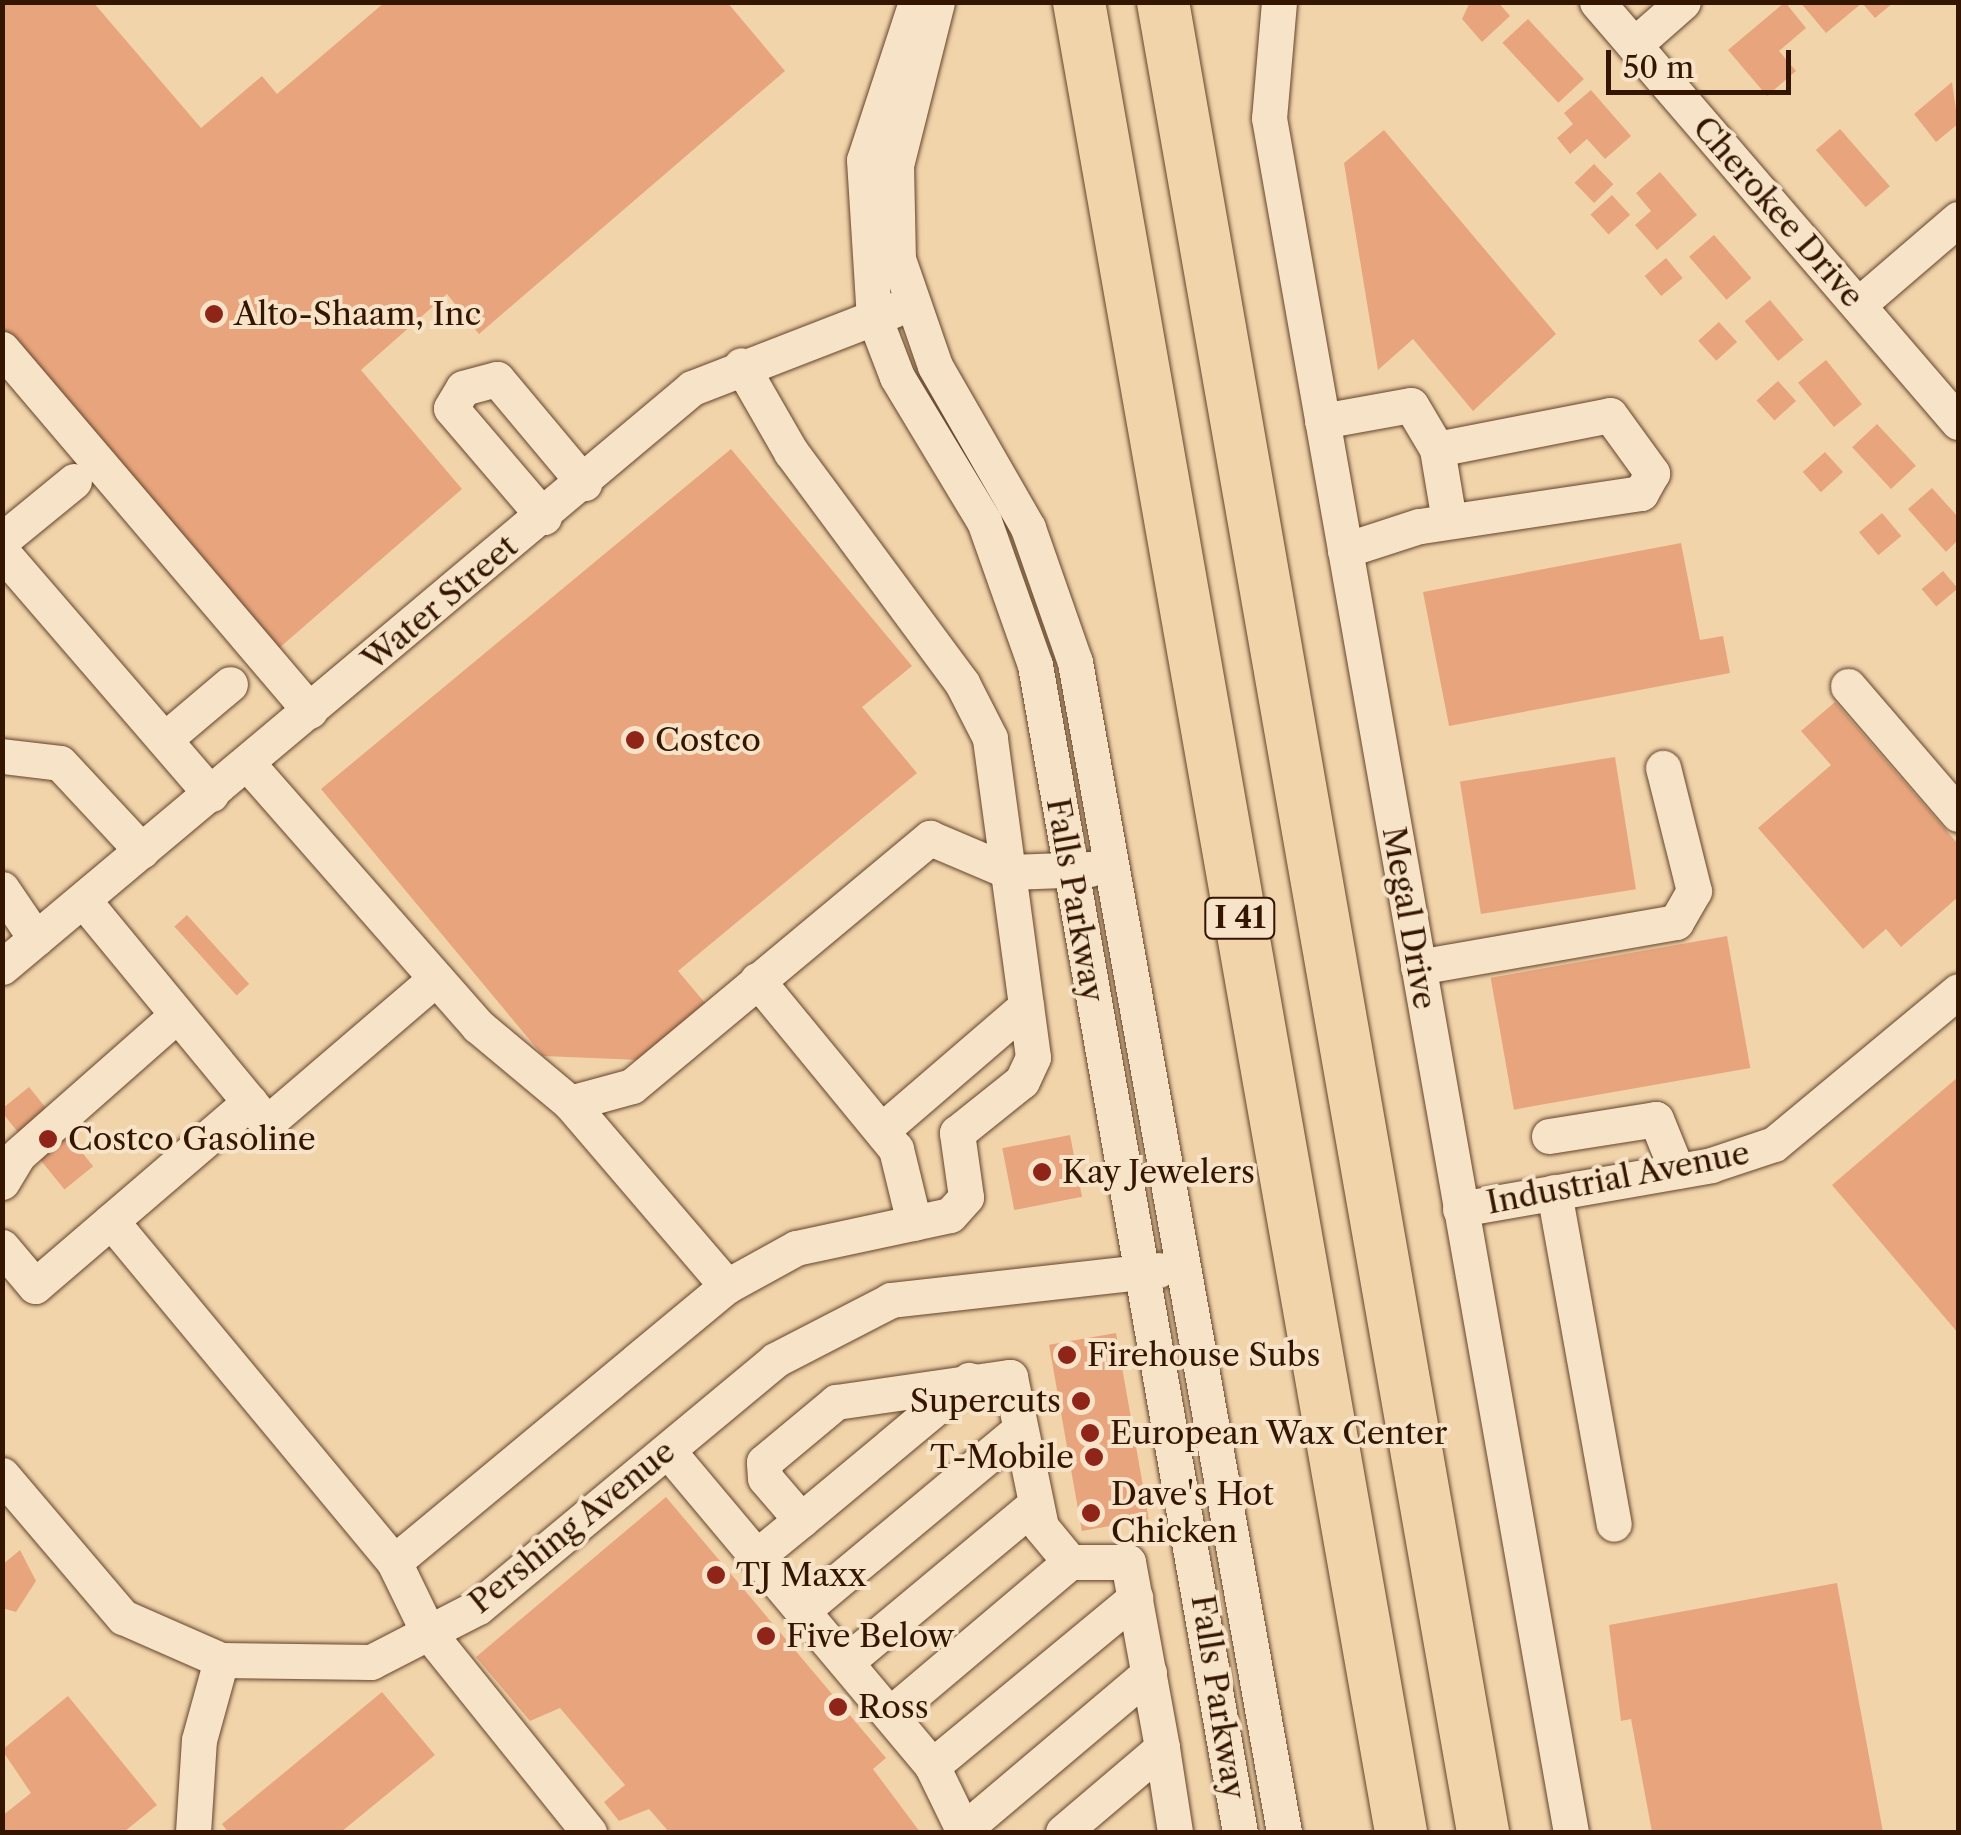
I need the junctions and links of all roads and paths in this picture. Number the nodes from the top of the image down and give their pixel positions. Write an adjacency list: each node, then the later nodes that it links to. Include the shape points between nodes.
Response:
1 (916, 2): 12 (street, Falls Parkway, via 864,160)
2 (937, 2): 10 (street, Falls Parkway, via 896,164 898,259)
3 (1078, 2): 88 (highway, I 41)
4 (1162, 2): 89 (highway, I 41)
5 (1279, 2): 15 (street, Megal Drive, via 1269,118)
6 (1596, 2): 8 (street, Cherokee Drive)
7 (1683, 2): 8 (street)
8 (1634, 45): 11 (street, Cherokee Drive)
9 (1958, 218): 11 (street)
10 (913, 304): 12 (street, Water Street); 35 (street, Falls Parkway, via 935,366 1028,528 1075,662)
11 (1858, 305): 16 (street, Cherokee Drive)
12 (874, 317): 14 (street, Water Street); 36 (street, Falls Parkway, via 897,378 984,520 1035,665)
13 (2, 348): 27 (street)
14 (741, 364): 19 (street, Water Street, via 692,388); 37 (street, via 791,452 962,682 990,738)
15 (1322, 421): 17 (street, via 1411,405); 23 (street, Megal Drive)
16 (1958, 422)
17 (1437, 449): 21 (street); 21 (street, via 1610,415 1652,473 1640,493)
18 (74, 482): 22 (street)
19 (584, 483): 20 (street, Water Street); 20 (street, via 497,379 463,388 451,408)
20 (544, 517): 27 (street, Water Street)
21 (1449, 522): 23 (street)
22 (2, 540)
23 (1344, 550): 42 (street, Megal Drive)
24 (2, 552): 28 (street)
25 (230, 684): 28 (street)
26 (1848, 686): 33 (street)
27 (310, 711): 30 (street, Water Street)
28 (165, 740): 32 (street)
29 (2, 756): 34 (street, via 60,764)
30 (247, 763): 32 (street, Water Street); 43 (street)
31 (1663, 768): 42 (street, via 1694,892 1676,922)
32 (211, 794): 34 (street, Water Street)
33 (1958, 814)
34 (142, 851): 39 (street, Water Street)
35 (1111, 868): 36 (street); 59 (street, Falls Parkway)
36 (1070, 870): 37 (street); 60 (street, Falls Parkway)
37 (1010, 872): 44 (street, via 930,838); 46 (street)
38 (2, 889): 40 (street)
39 (83, 900): 40 (street, Water Street); 47 (street)
40 (36, 939): 41 (street, Water Street)
41 (2, 967)
42 (1418, 967): 55 (street, Megal Drive)
43 (435, 979): 48 (street, via 266,1123); 49 (street)
44 (757, 980): 49 (street, via 632,1086); 50 (street)
45 (1958, 991): 52 (street, Industrial Avenue, via 1774,1144)
46 (1026, 1006): 50 (street); 57 (street, via 1034,1058 1022,1081 957,1133 966,1197 950,1215)
47 (178, 1015): 48 (street); 53 (street, via 18,1155)
48 (250, 1102): 56 (street)
49 (570, 1103): 61 (street)
50 (882, 1130): 57 (street)
51 (1549, 1136): 52 (street, via 1656,1119)
52 (1677, 1171): 54 (street, Industrial Avenue)
53 (2, 1182)
54 (1554, 1192): 55 (street, Industrial Avenue); 68 (street)
55 (1460, 1209): 90 (street, Megal Drive)
56 (111, 1221): 58 (street, via 34,1286); 70 (street)
57 (914, 1222): 61 (street, via 796,1248)
58 (2, 1247)
59 (1183, 1267): 60 (street, Pershing Avenue); 87 (street, Falls Parkway)
60 (1138, 1272): 64 (street, Pershing Avenue, via 892,1300 775,1360); 86 (street, Falls Parkway)
61 (727, 1286): 70 (street)
62 (973, 1376): 63 (street, via 1010,1377); 67 (street); 67 (street, via 836,1402 764,1462 765,1478)
63 (1020, 1430): 66 (street); 73 (street)
64 (668, 1451): 69 (street); 74 (street, Pershing Avenue, via 478,1607)
65 (2, 1476): 75 (street, Pershing Avenue, via 123,1617)
66 (1032, 1506): 71 (street); 76 (street)
67 (801, 1520): 69 (street)
68 (1614, 1524)
69 (757, 1556): 73 (street)
70 (394, 1562): 74 (street)
71 (1070, 1562): 72 (street, via 1119,1555); 78 (street)
72 (1135, 1598): 77 (street); 80 (street)
73 (802, 1610): 76 (street)
74 (428, 1632): 75 (street, Pershing Avenue, via 371,1662); 83 (street)
75 (221, 1660): 82 (street, via 199,1740)
76 (846, 1662): 78 (street)
77 (1148, 1673): 79 (street); 84 (street)
78 (890, 1714): 80 (street)
79 (1162, 1748): 81 (street); 85 (street)
80 (932, 1766): 84 (street)
81 (1170, 1829)
82 (193, 1832)
83 (589, 1832)
84 (963, 1832)
85 (1063, 1832)
86 (1240, 1832)
87 (1284, 1832)
88 (1401, 1832)
89 (1483, 1832)
90 (1570, 1832)

